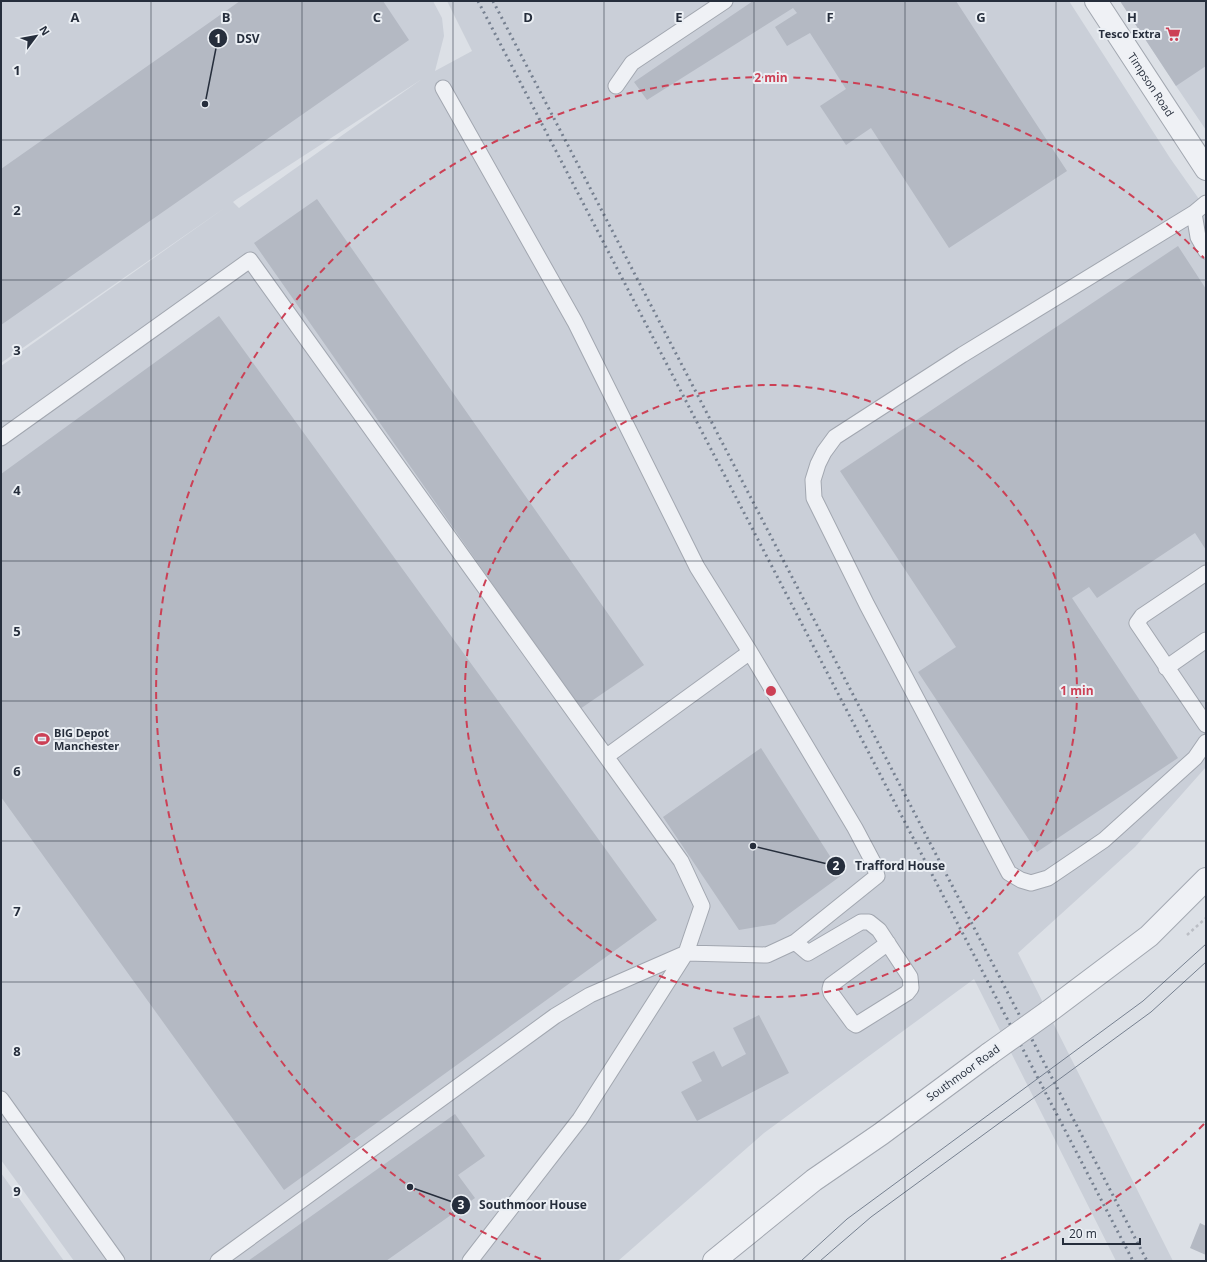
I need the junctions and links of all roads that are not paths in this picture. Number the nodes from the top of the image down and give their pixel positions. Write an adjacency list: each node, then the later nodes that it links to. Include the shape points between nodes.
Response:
1 (725, 1): 3 (lane, via 632,62)
2 (1096, 1): 5 (street, Timpson Road)
3 (616, 86)
4 (444, 88): 12 (lane, via 575,322 697,567)
5 (1206, 169)
6 (1206, 203): 7 (lane)
7 (1194, 213): 8 (lane, via 1198,237); 15 (lane, via 962,355 836,437 824,452 813,480 814,498 850,572 1009,873 1031,883 1048,878 1104,840 1195,758)
8 (1206, 251)
9 (1, 438): 16 (lane, via 250,260)
10 (1206, 574): 13 (lane, via 1142,616 1137,624)
11 (1206, 640): 13 (lane)
12 (750, 652): 16 (lane); 18 (lane, via 855,828 873,862 877,876)
13 (1166, 668): 14 (lane)
14 (1206, 725)
15 (1206, 742)
16 (607, 756): 20 (lane, via 681,861 702,906)
17 (1206, 879): 25 (street, Southmoor Road, bridge, via 1149,936 881,1134 814,1180)
18 (795, 942): 19 (lane, via 808,953 861,922 874,924); 20 (lane, via 767,955)
19 (888, 942): 19 (lane, via 910,977 911,988 856,1025 831,993 831,985)
20 (686, 953): 23 (lane, via 590,995 555,1016); 24 (lane, via 580,1120)
21 (1, 1098): 22 (lane)
22 (117, 1261)
23 (218, 1261)
24 (470, 1261)
25 (714, 1261)

